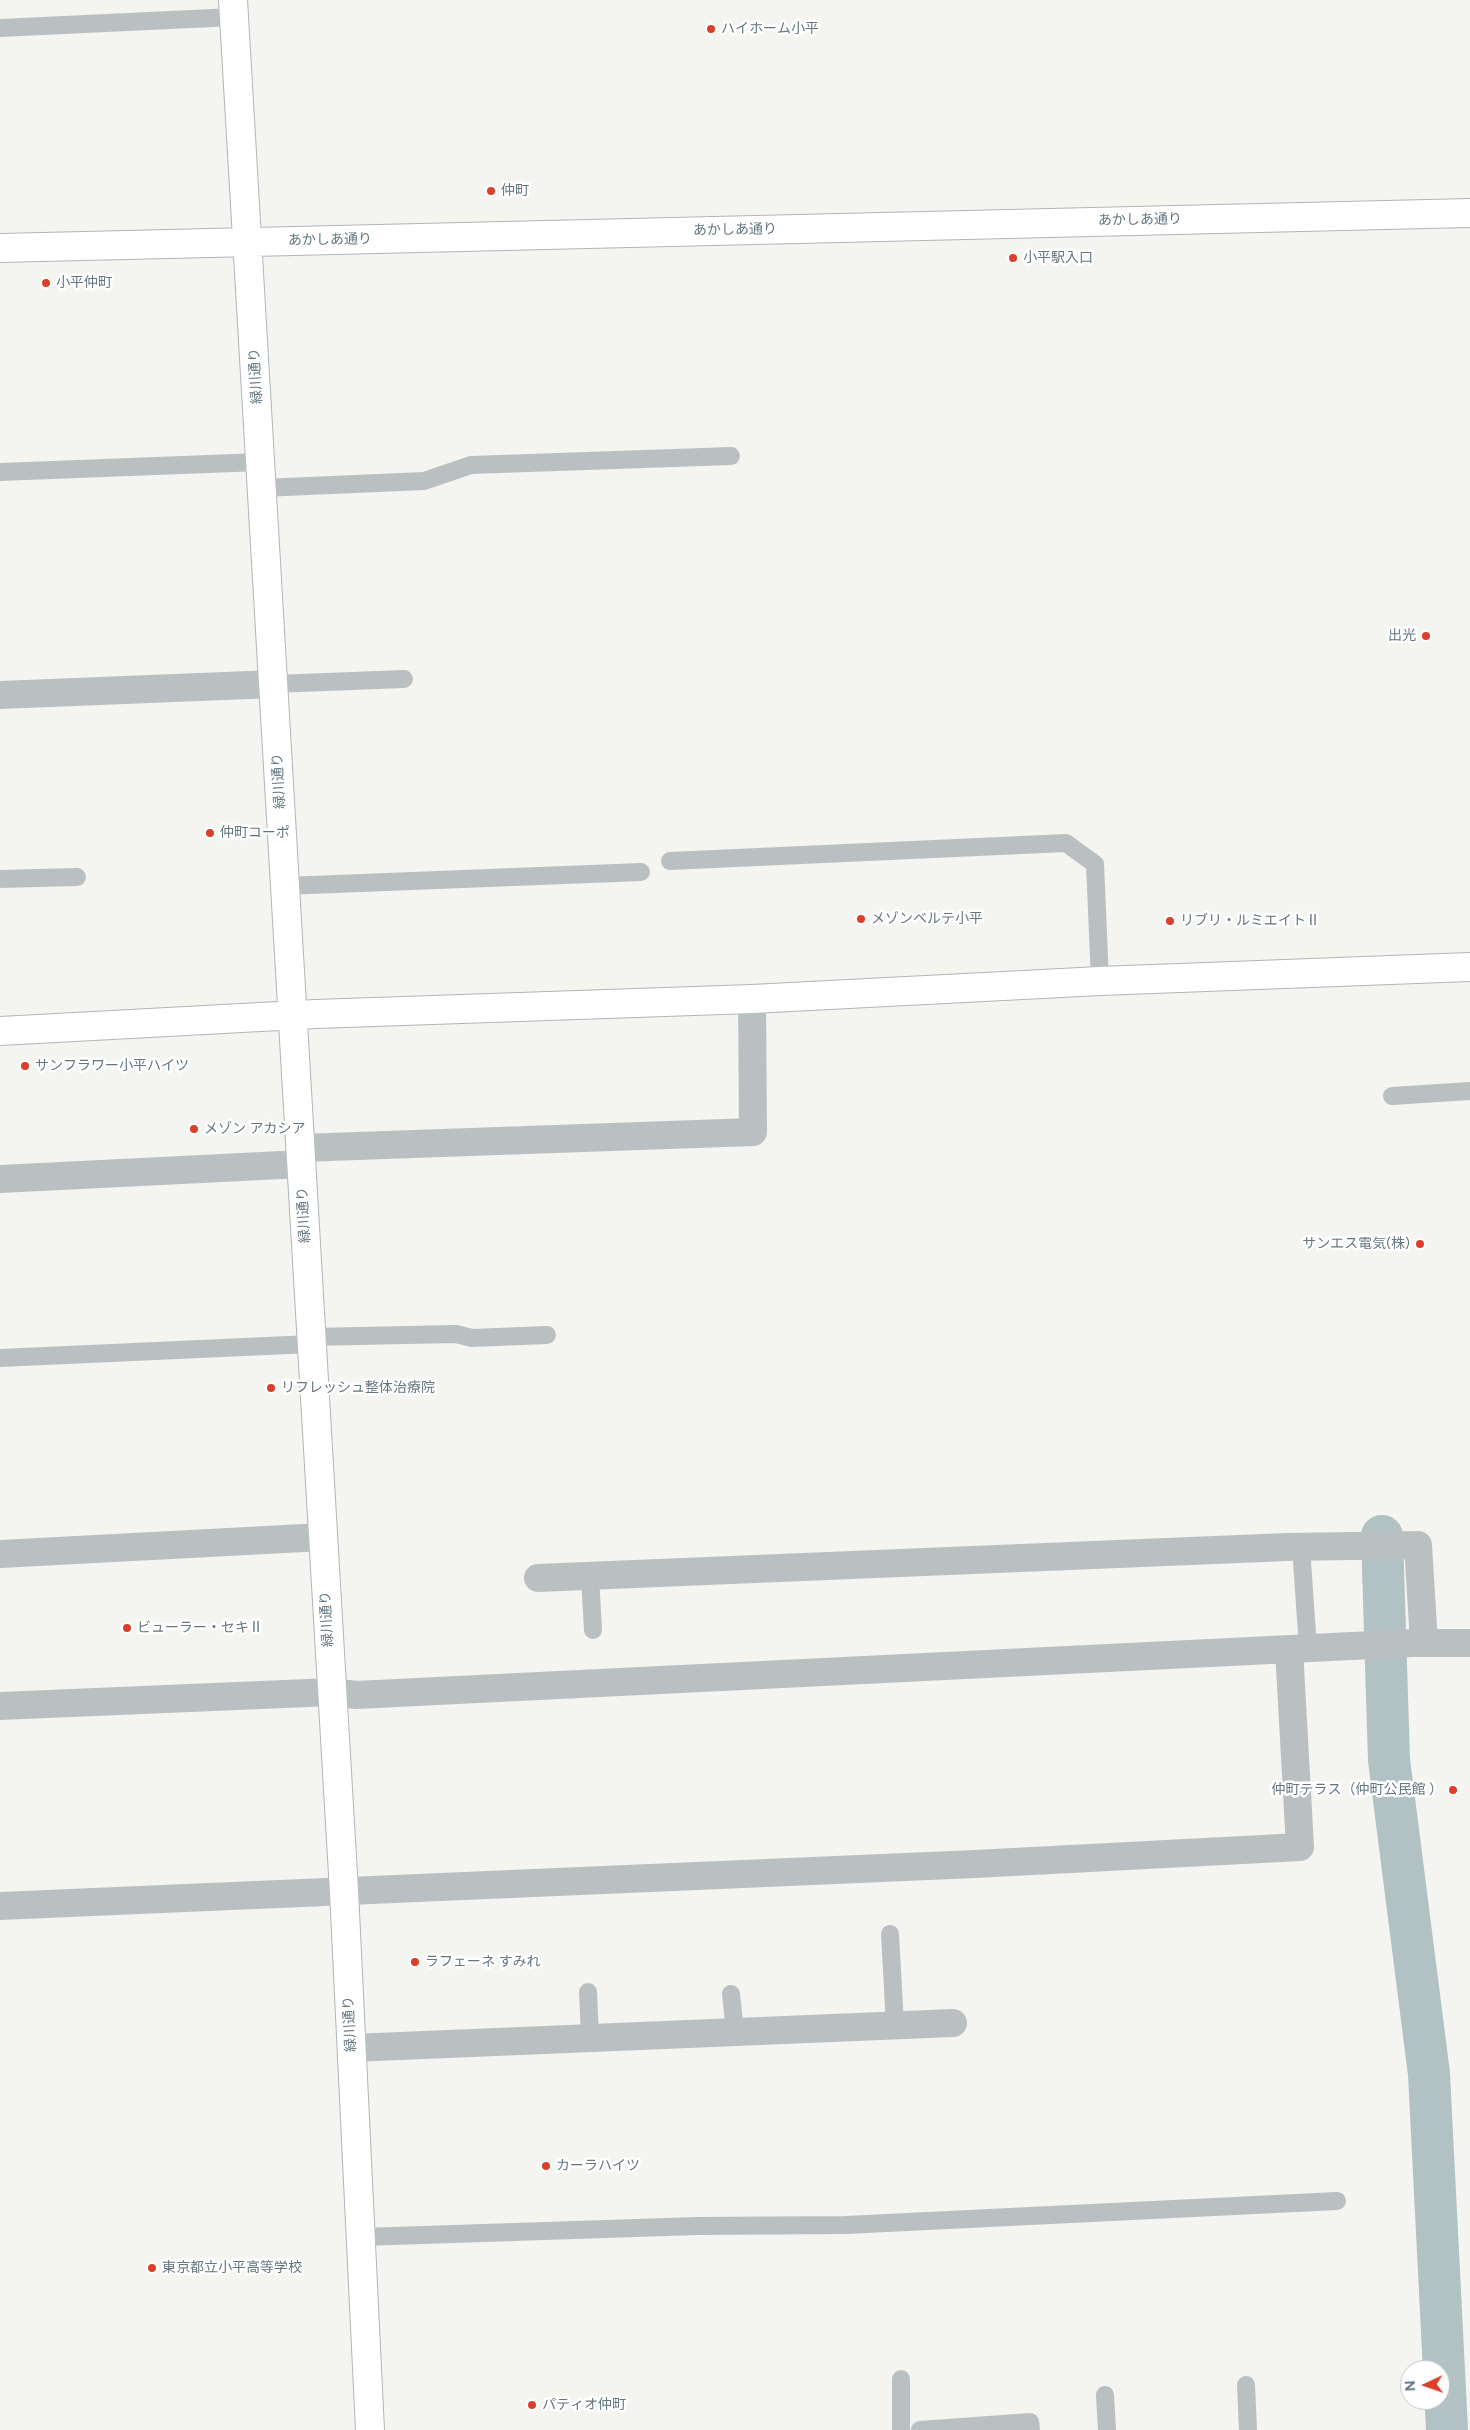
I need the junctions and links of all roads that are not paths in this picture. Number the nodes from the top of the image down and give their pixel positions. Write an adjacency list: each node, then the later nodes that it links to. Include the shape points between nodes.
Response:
1 (234, 9): 2 (lane); 4 (street, 緑川通り)
2 (0, 28)
3 (1470, 212): 4 (street, あかしあ通り)
4 (249, 241): 5 (street, あかしあ通り); 8 (street, 緑川通り)
5 (0, 248)
6 (731, 456): 8 (lane, via 471,466 424,481)
7 (0, 472): 8 (lane)
8 (261, 475): 10 (street, 緑川通り)
9 (404, 679): 10 (lane)
10 (274, 684): 11 (street); 16 (street, 緑川通り)
11 (0, 695)
12 (670, 861): 18 (lane, via 1066,843 1095,864)
13 (641, 872): 16 (lane)
14 (77, 877): 15 (lane)
15 (0, 879)
16 (285, 886): 20 (street, 緑川通り)
17 (1470, 967): 18 (street)
18 (1100, 980): 19 (street)
19 (752, 999): 20 (street); 24 (street, via 753,1132)
20 (292, 1016): 21 (street); 24 (street, 緑川通り)
21 (0, 1031)
22 (1470, 1092): 23 (lane)
23 (1392, 1096)
24 (301, 1156): 25 (street); 27 (street, 緑川通り)
25 (0, 1179)
26 (547, 1335): 27 (lane, via 472,1338 456,1334)
27 (310, 1341): 28 (lane); 29 (street, 緑川通り)
28 (0, 1358)
29 (323, 1538): 31 (street); 38 (street, 緑川通り)
30 (1302, 1547): 32 (street); 35 (street, via 1418,1546); 37 (lane)
31 (0, 1554)
32 (590, 1576): 33 (street); 34 (lane)
33 (538, 1578)
34 (593, 1630)
35 (1418, 1643): 36 (street); 37 (street)
36 (1470, 1643)
37 (1298, 1649): 38 (street, via 356,1695); 40 (street, via 1300,1847 965,1865)
38 (332, 1692): 39 (street); 40 (street, 緑川通り)
39 (0, 1706)
40 (344, 1891): 41 (street); 49 (street, 緑川通り)
41 (0, 1906)
42 (890, 1934): 46 (lane)
43 (588, 1992): 48 (lane)
44 (731, 1994): 47 (lane)
45 (953, 2023): 46 (street)
46 (895, 2025): 47 (street)
47 (735, 2032): 48 (street)
48 (590, 2038): 49 (street)
49 (352, 2048): 51 (street, 緑川通り)
50 (1337, 2200): 51 (lane, via 846,2225 697,2226)
51 (362, 2237): 55 (street, 緑川通り)
52 (902, 2380): 56 (lane)
53 (1246, 2384): 60 (lane)
54 (1105, 2395): 59 (lane)
55 (370, 2430)
56 (902, 2430)
57 (920, 2430): 58 (lane, via 1030,2422)
58 (1031, 2430)
59 (1107, 2430)
60 (1248, 2430)

